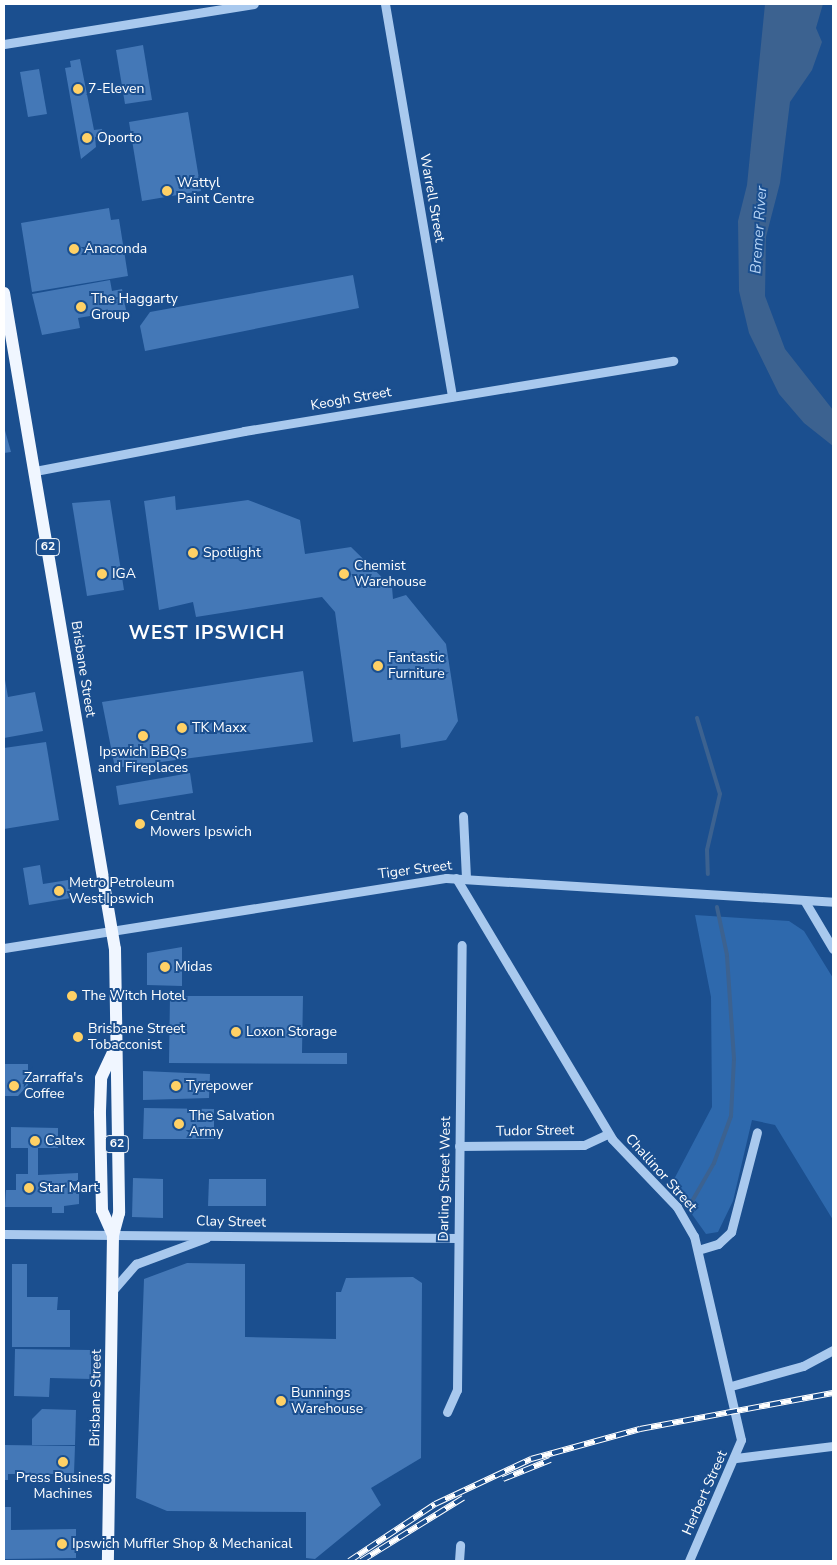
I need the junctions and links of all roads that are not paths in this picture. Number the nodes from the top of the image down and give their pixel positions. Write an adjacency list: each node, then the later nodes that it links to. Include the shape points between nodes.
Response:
1 (254, 4): 3 (street)
2 (385, 4): 6 (street, Warrell Street)
3 (4, 44)
4 (4, 293): 7 (main road, Brisbane Street / 62)
5 (673, 361): 6 (street, Keogh Street)
6 (452, 396): 7 (street, Keogh Street)
7 (35, 471): 13 (main road, Brisbane Street / 62)
8 (463, 816): 10 (street)
9 (456, 878): 10 (street, Tiger Street); 13 (street, Tiger Street); 18 (street, Challinor Street)
10 (466, 878): 11 (street, Tiger Street)
11 (804, 900): 12 (street, Tiger Street); 16 (street)
12 (833, 902)
13 (112, 932): 15 (street, Tiger Street); 21 (main road, Brisbane Street / 62, via 119,1213)
14 (462, 945): 19 (street, Darling Street West)
15 (4, 948)
16 (833, 949)
17 (757, 1132): 24 (street, via 731,1232 718,1244)
18 (608, 1134): 19 (street, Tudor Street, via 584,1145); 24 (street, Challinor Street, via 682,1213)
19 (459, 1146): 23 (street, Darling Street West)
20 (4, 1234): 21 (street, Clay Street)
21 (113, 1235): 22 (street, Clay Street); 25 (main road, Brisbane Street / 62)
22 (210, 1236): 23 (street, Clay Street); 25 (street, via 133,1265)
23 (458, 1238): 28 (street, Darling Street West, via 456,1390)
24 (698, 1250): 27 (street, Challinor Street)
25 (113, 1290): 33 (main road, Brisbane Street / 62)
26 (833, 1350): 27 (street, via 803,1366)
27 (732, 1391): 29 (street, Challinor Street)
28 (447, 1412)
29 (740, 1434): 31 (street, Herbert Street)
30 (833, 1446): 31 (street)
31 (736, 1458): 35 (street, Herbert Street)
32 (460, 1545): 34 (street)
33 (108, 1561)
34 (459, 1561)
35 (689, 1561)

